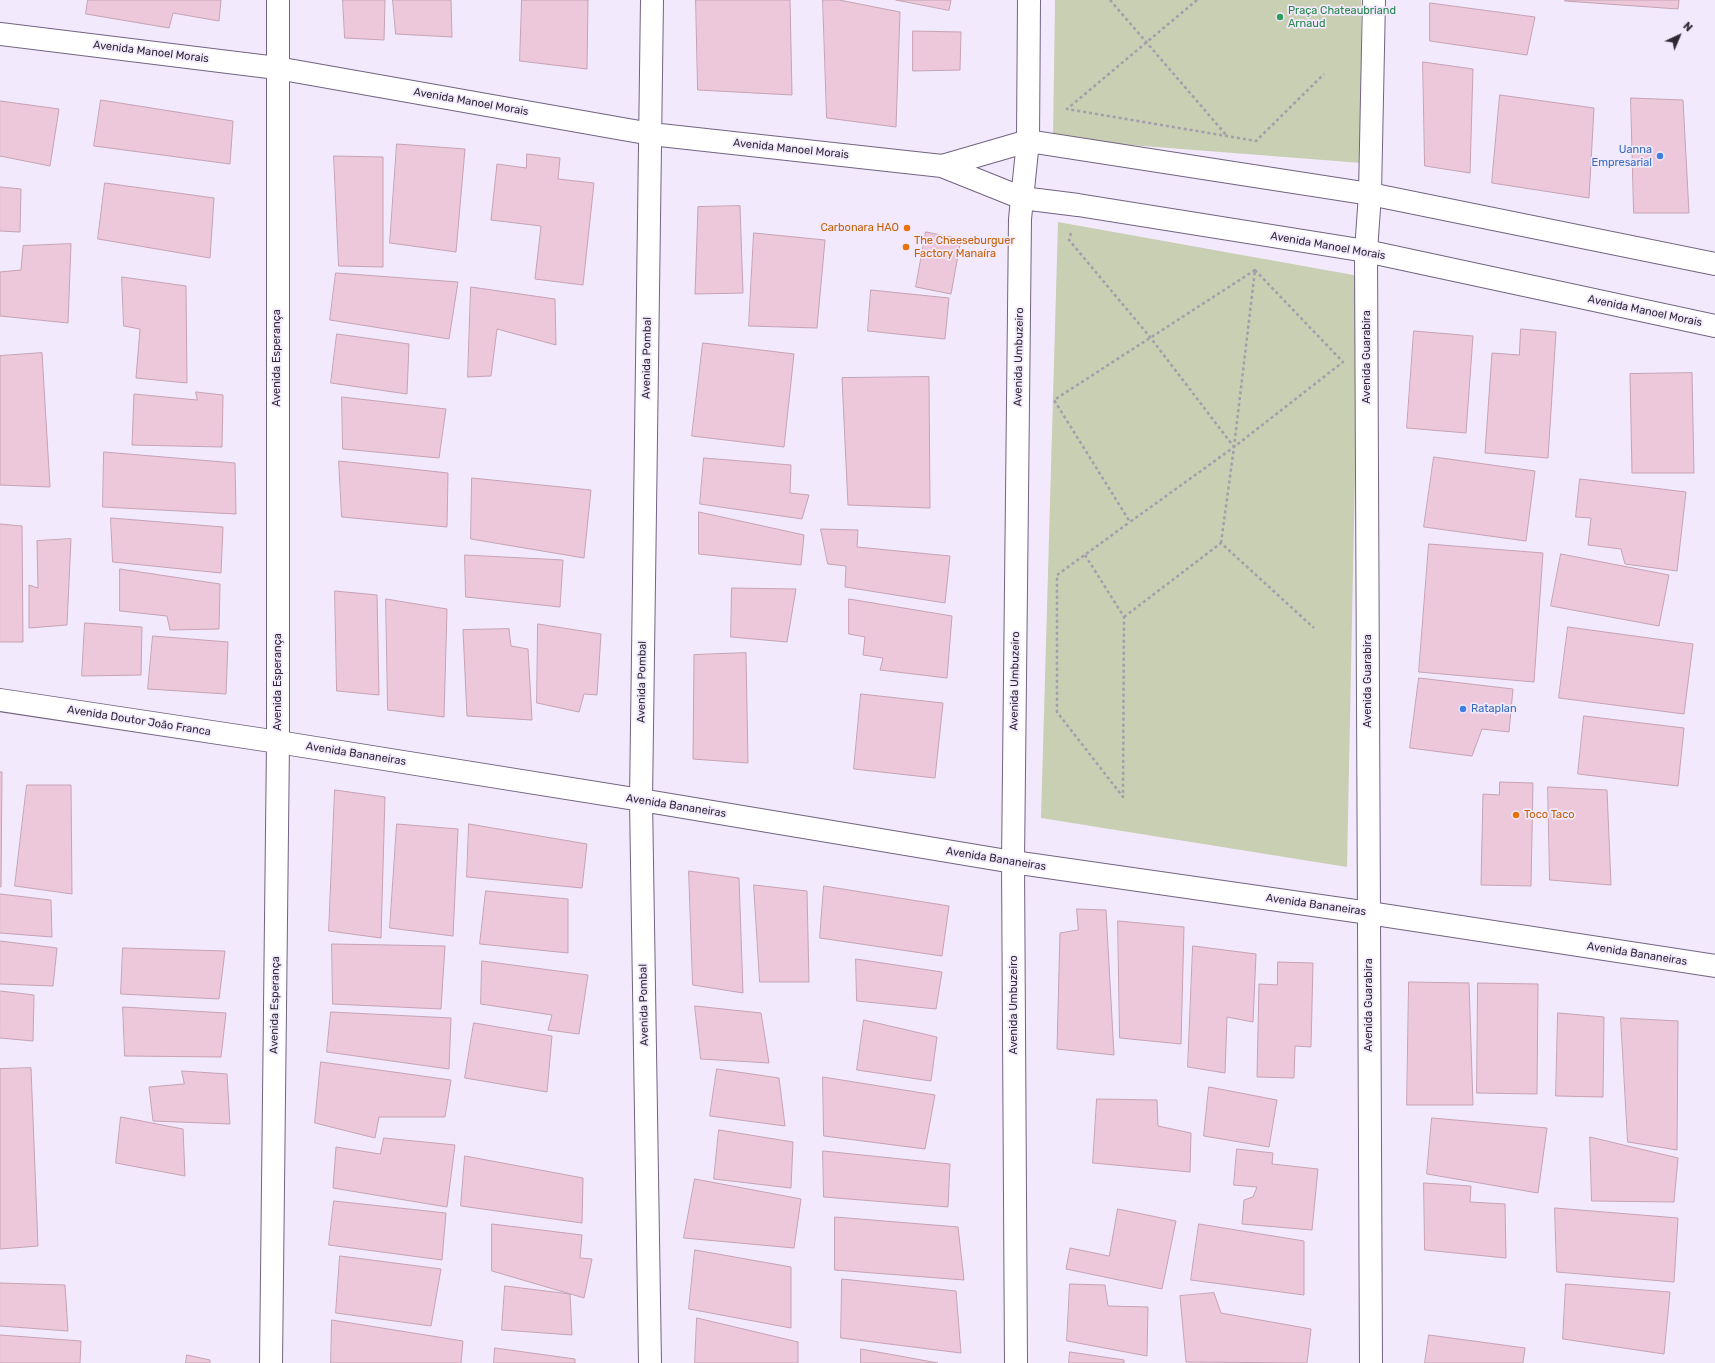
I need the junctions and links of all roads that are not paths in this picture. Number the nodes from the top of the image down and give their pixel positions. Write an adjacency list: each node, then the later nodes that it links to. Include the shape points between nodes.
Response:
1 (278, 0): 6 (street, Avenida Esperança)
2 (652, 0): 7 (street, Avenida Pombal)
3 (1029, 0): 8 (street, Avenida Umbuzeiro)
4 (1374, 0): 10 (street, Avenida Guarabira)
5 (0, 34): 6 (street, Avenida Manoel Morais)
6 (277, 68): 7 (street, Avenida Manoel Morais); 16 (street, Avenida Esperança)
7 (651, 134): 9 (street, Avenida Manoel Morais); 17 (street, Avenida Pombal)
8 (1028, 141): 9 (street, Avenida Manoel Morais); 10 (street, Avenida Manoel Morais); 11 (street, Avenida Umbuzeiro)
9 (942, 166): 11 (street, Avenida Manoel Morais)
10 (1370, 194): 12 (street, Avenida Guarabira); 13 (street, Avenida Manoel Morais)
11 (1022, 198): 12 (street, Avenida Manoel Morais); 18 (street, Avenida Umbuzeiro)
12 (1366, 251): 14 (street, Avenida Manoel Morais); 19 (street, Avenida Guarabira)
13 (1715, 264)
14 (1715, 326)
15 (0, 700): 16 (street, Avenida Doutor João Franca)
16 (278, 742): 17 (street, Avenida Bananeiras); 21 (street, Avenida Esperança)
17 (641, 800): 18 (street, Avenida Bananeiras); 22 (street, Avenida Pombal)
18 (1013, 862): 19 (street, Avenida Bananeiras); 23 (street, Avenida Umbuzeiro)
19 (1368, 913): 20 (street, Avenida Bananeiras); 24 (street, Avenida Guarabira)
20 (1715, 966)
21 (271, 1363)
22 (650, 1363)
23 (1016, 1363)
24 (1371, 1363)

